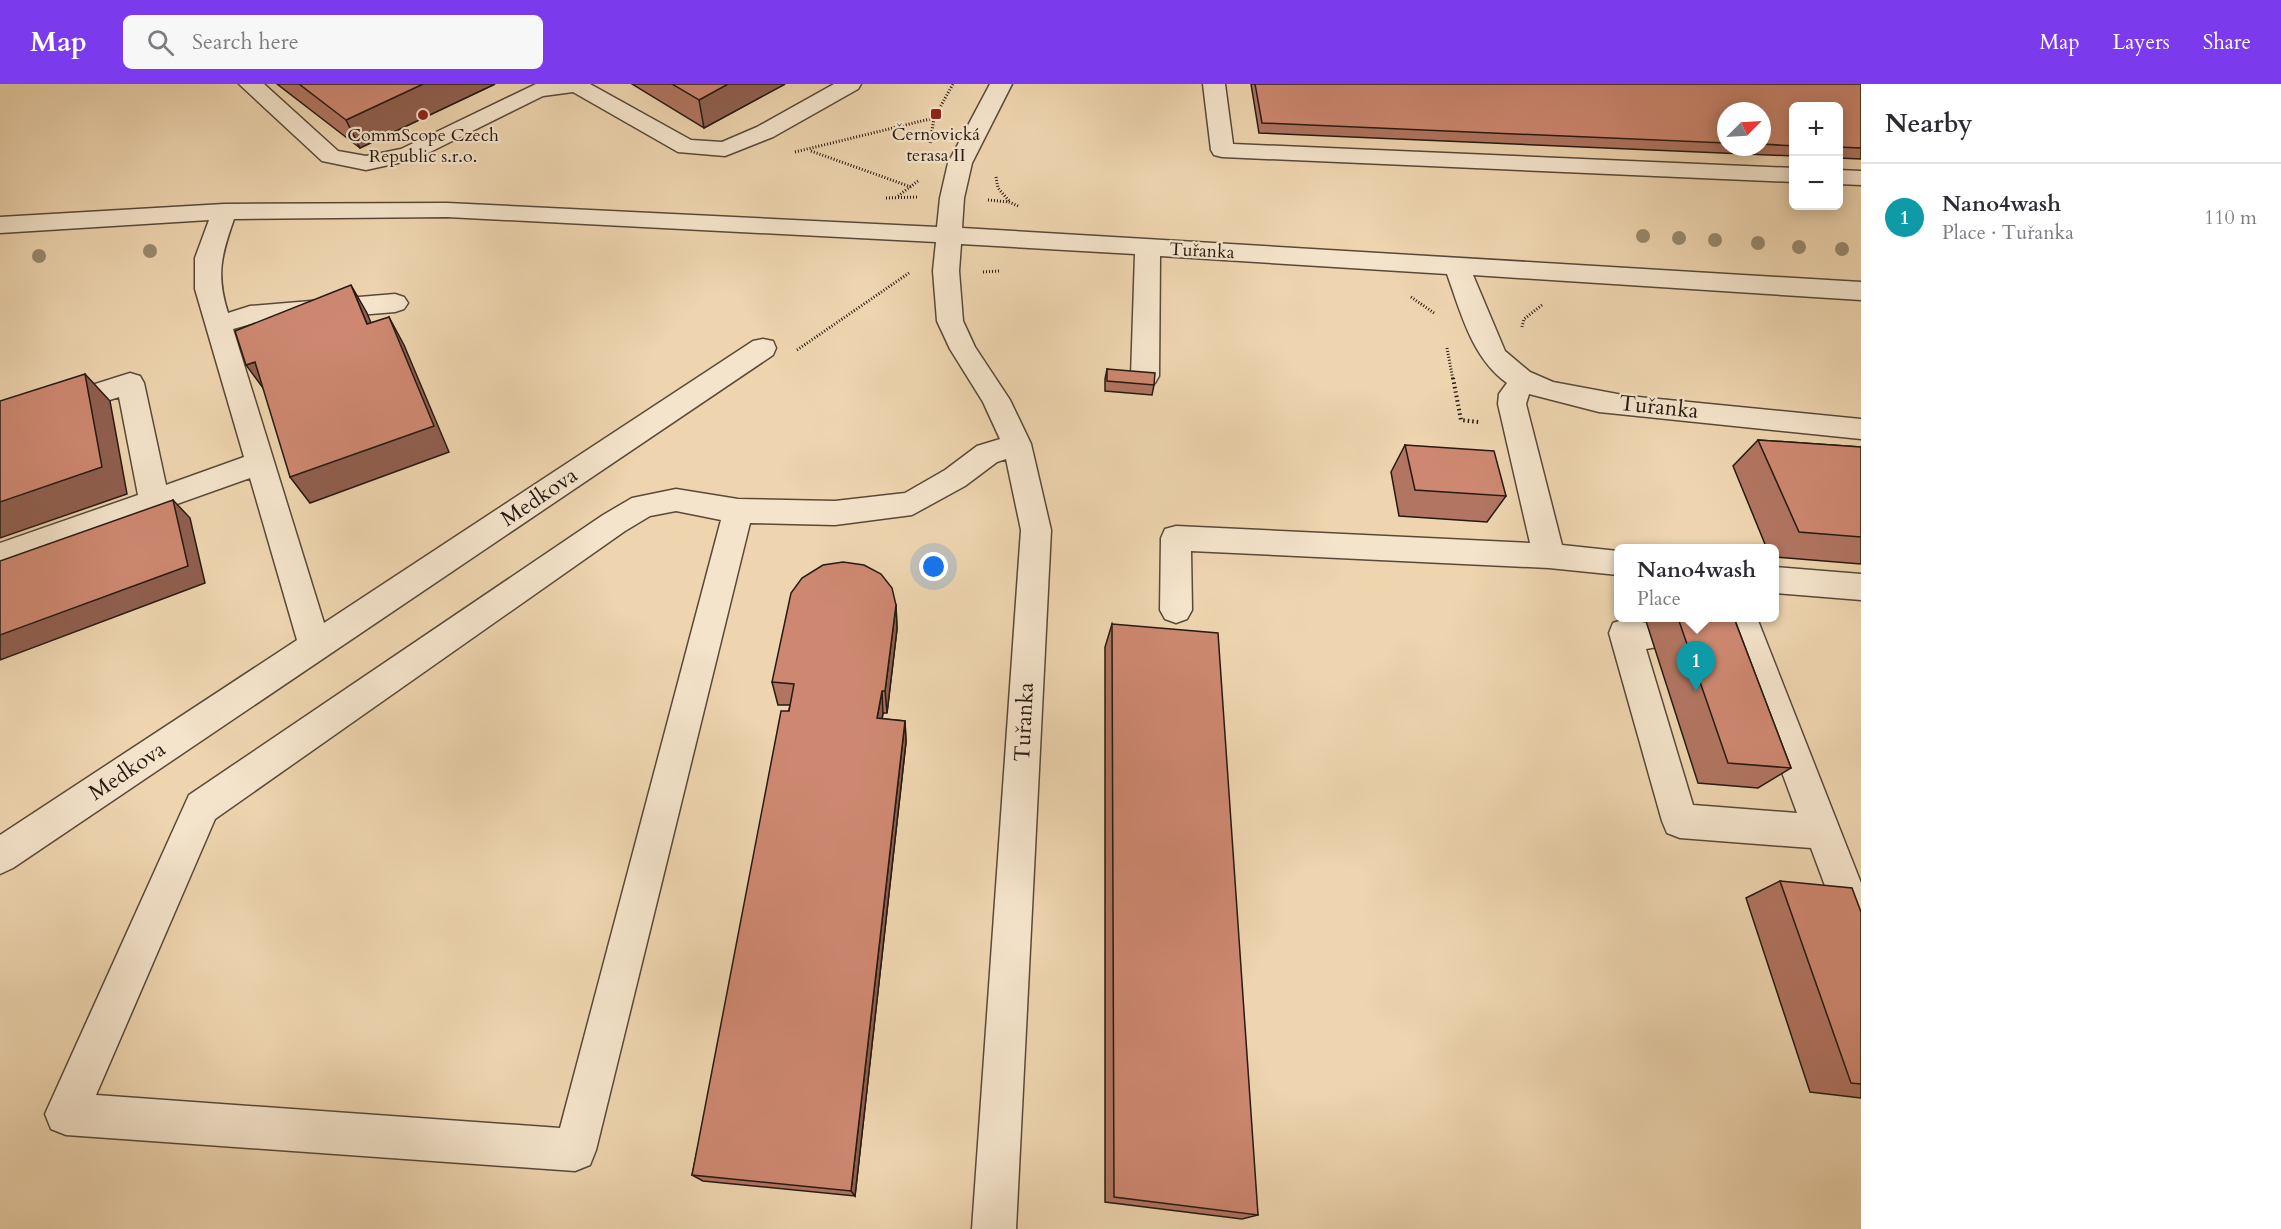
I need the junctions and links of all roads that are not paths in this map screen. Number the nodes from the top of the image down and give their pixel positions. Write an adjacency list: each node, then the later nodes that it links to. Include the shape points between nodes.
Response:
1 (250, 84): 2 (street, via 330,156 366,163 408,154 538,90 576,85 686,147 725,149 765,132)
2 (850, 84)
3 (1001, 84): 10 (street, Tuřanka, via 960,163)
4 (1214, 84): 5 (street, via 1222,150)
5 (1789, 175)
6 (1843, 177): 7 (street)
7 (1861, 178)
8 (224, 212): 9 (street); 10 (street, via 447,210); 15 (street, via 207,265 208,289)
9 (0, 225)
10 (948, 235): 11 (street, Tuřanka); 21 (street, Tuřanka, via 950,321)
11 (1148, 248): 12 (street, Tuřanka); 17 (street)
12 (1457, 267): 13 (street, Tuřanka); 18 (street, Tuřanka, via 1494,355 1500,364)
13 (1861, 291)
14 (395, 303): 15 (street, via 250,315)
15 (218, 324): 22 (street)
16 (763, 348): 31 (street, Medkova)
17 (1145, 376)
18 (1525, 380): 20 (street, Tuřanka, via 1568,395 1616,403); 26 (street, via 1513,394 1512,404)
19 (0, 424): 23 (street, via 130,383)
20 (1861, 429)
21 (1017, 444): 24 (street, via 987,454 912,503 835,513); 41 (street, Tuřanka, via 1036,530)
22 (260, 463): 23 (street); 31 (street)
23 (154, 501): 25 (street)
24 (738, 511): 24 (street, via 676,500 643,506 202,807 66,1114 576,1150)
25 (2, 555)
26 (1549, 556): 27 (street); 30 (street, via 1176,538)
27 (1614, 563)
28 (1779, 580): 29 (street)
29 (1861, 587)
30 (1176, 610)
31 (315, 645): 39 (street, Medkova)
32 (1739, 648): 35 (street)
33 (1648, 653): 38 (street, via 1673,748 1680,821)
34 (1746, 721): 35 (street)
35 (1782, 724): 37 (street)
36 (1758, 755): 37 (street)
37 (1794, 758): 38 (street)
38 (1823, 832): 40 (street)
39 (0, 856)
40 (1861, 932)
41 (994, 1229)

